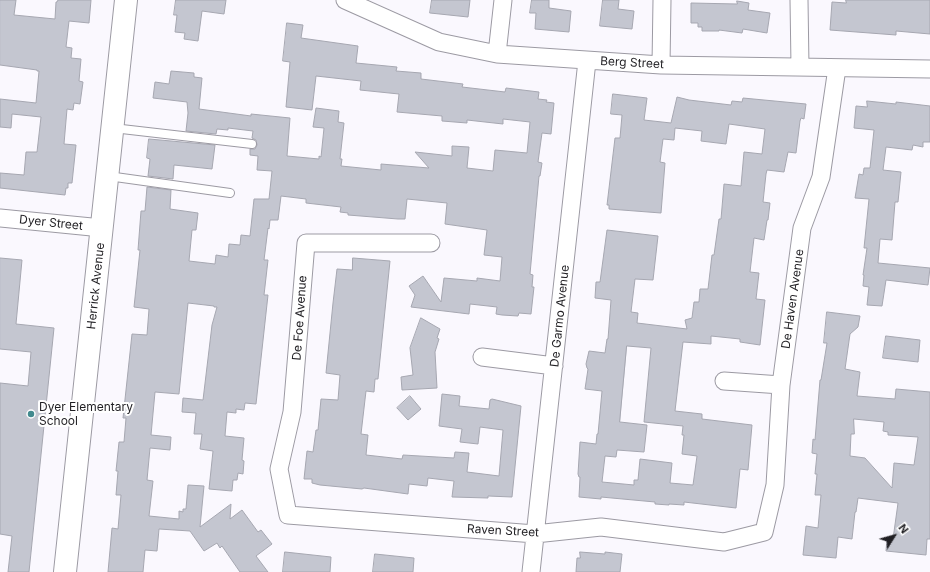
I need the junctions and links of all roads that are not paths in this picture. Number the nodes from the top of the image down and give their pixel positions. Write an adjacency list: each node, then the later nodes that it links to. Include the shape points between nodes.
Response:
1 (126, 0): 12 (street, Herrick Avenue)
2 (345, 0): 6 (street, Berg Street, via 439,42)
3 (503, 0): 6 (street)
4 (662, 0): 8 (street)
5 (799, 0): 9 (street)
6 (497, 54): 7 (street, Berg Street)
7 (587, 60): 8 (street, Berg Street); 20 (street, De Garmo Avenue)
8 (661, 65): 9 (street, Berg Street)
9 (800, 66): 10 (street, Berg Street)
10 (837, 68): 11 (street, Berg Street); 22 (street, De Haven Avenue, via 821,177 802,228)
11 (930, 69)
12 (112, 128): 13 (lane); 14 (street, Herrick Avenue)
13 (252, 144)
14 (108, 176): 15 (lane); 17 (street, Herrick Avenue)
15 (230, 193)
16 (0, 218): 17 (street, Dyer Street)
17 (102, 228): 26 (street, Herrick Avenue)
18 (431, 243): 23 (street, De Foe Avenue, via 306,243 292,412 279,469)
19 (482, 357): 20 (street)
20 (554, 366): 25 (street, De Garmo Avenue)
21 (724, 381): 22 (street)
22 (781, 385): 24 (street, De Haven Avenue, via 775,485)
23 (288, 516): 25 (street, Raven Street)
24 (764, 532): 25 (street, Raven Street, via 724,542 600,527)
25 (535, 534): 27 (street, De Garmo Avenue)
26 (65, 572)
27 (532, 572)

